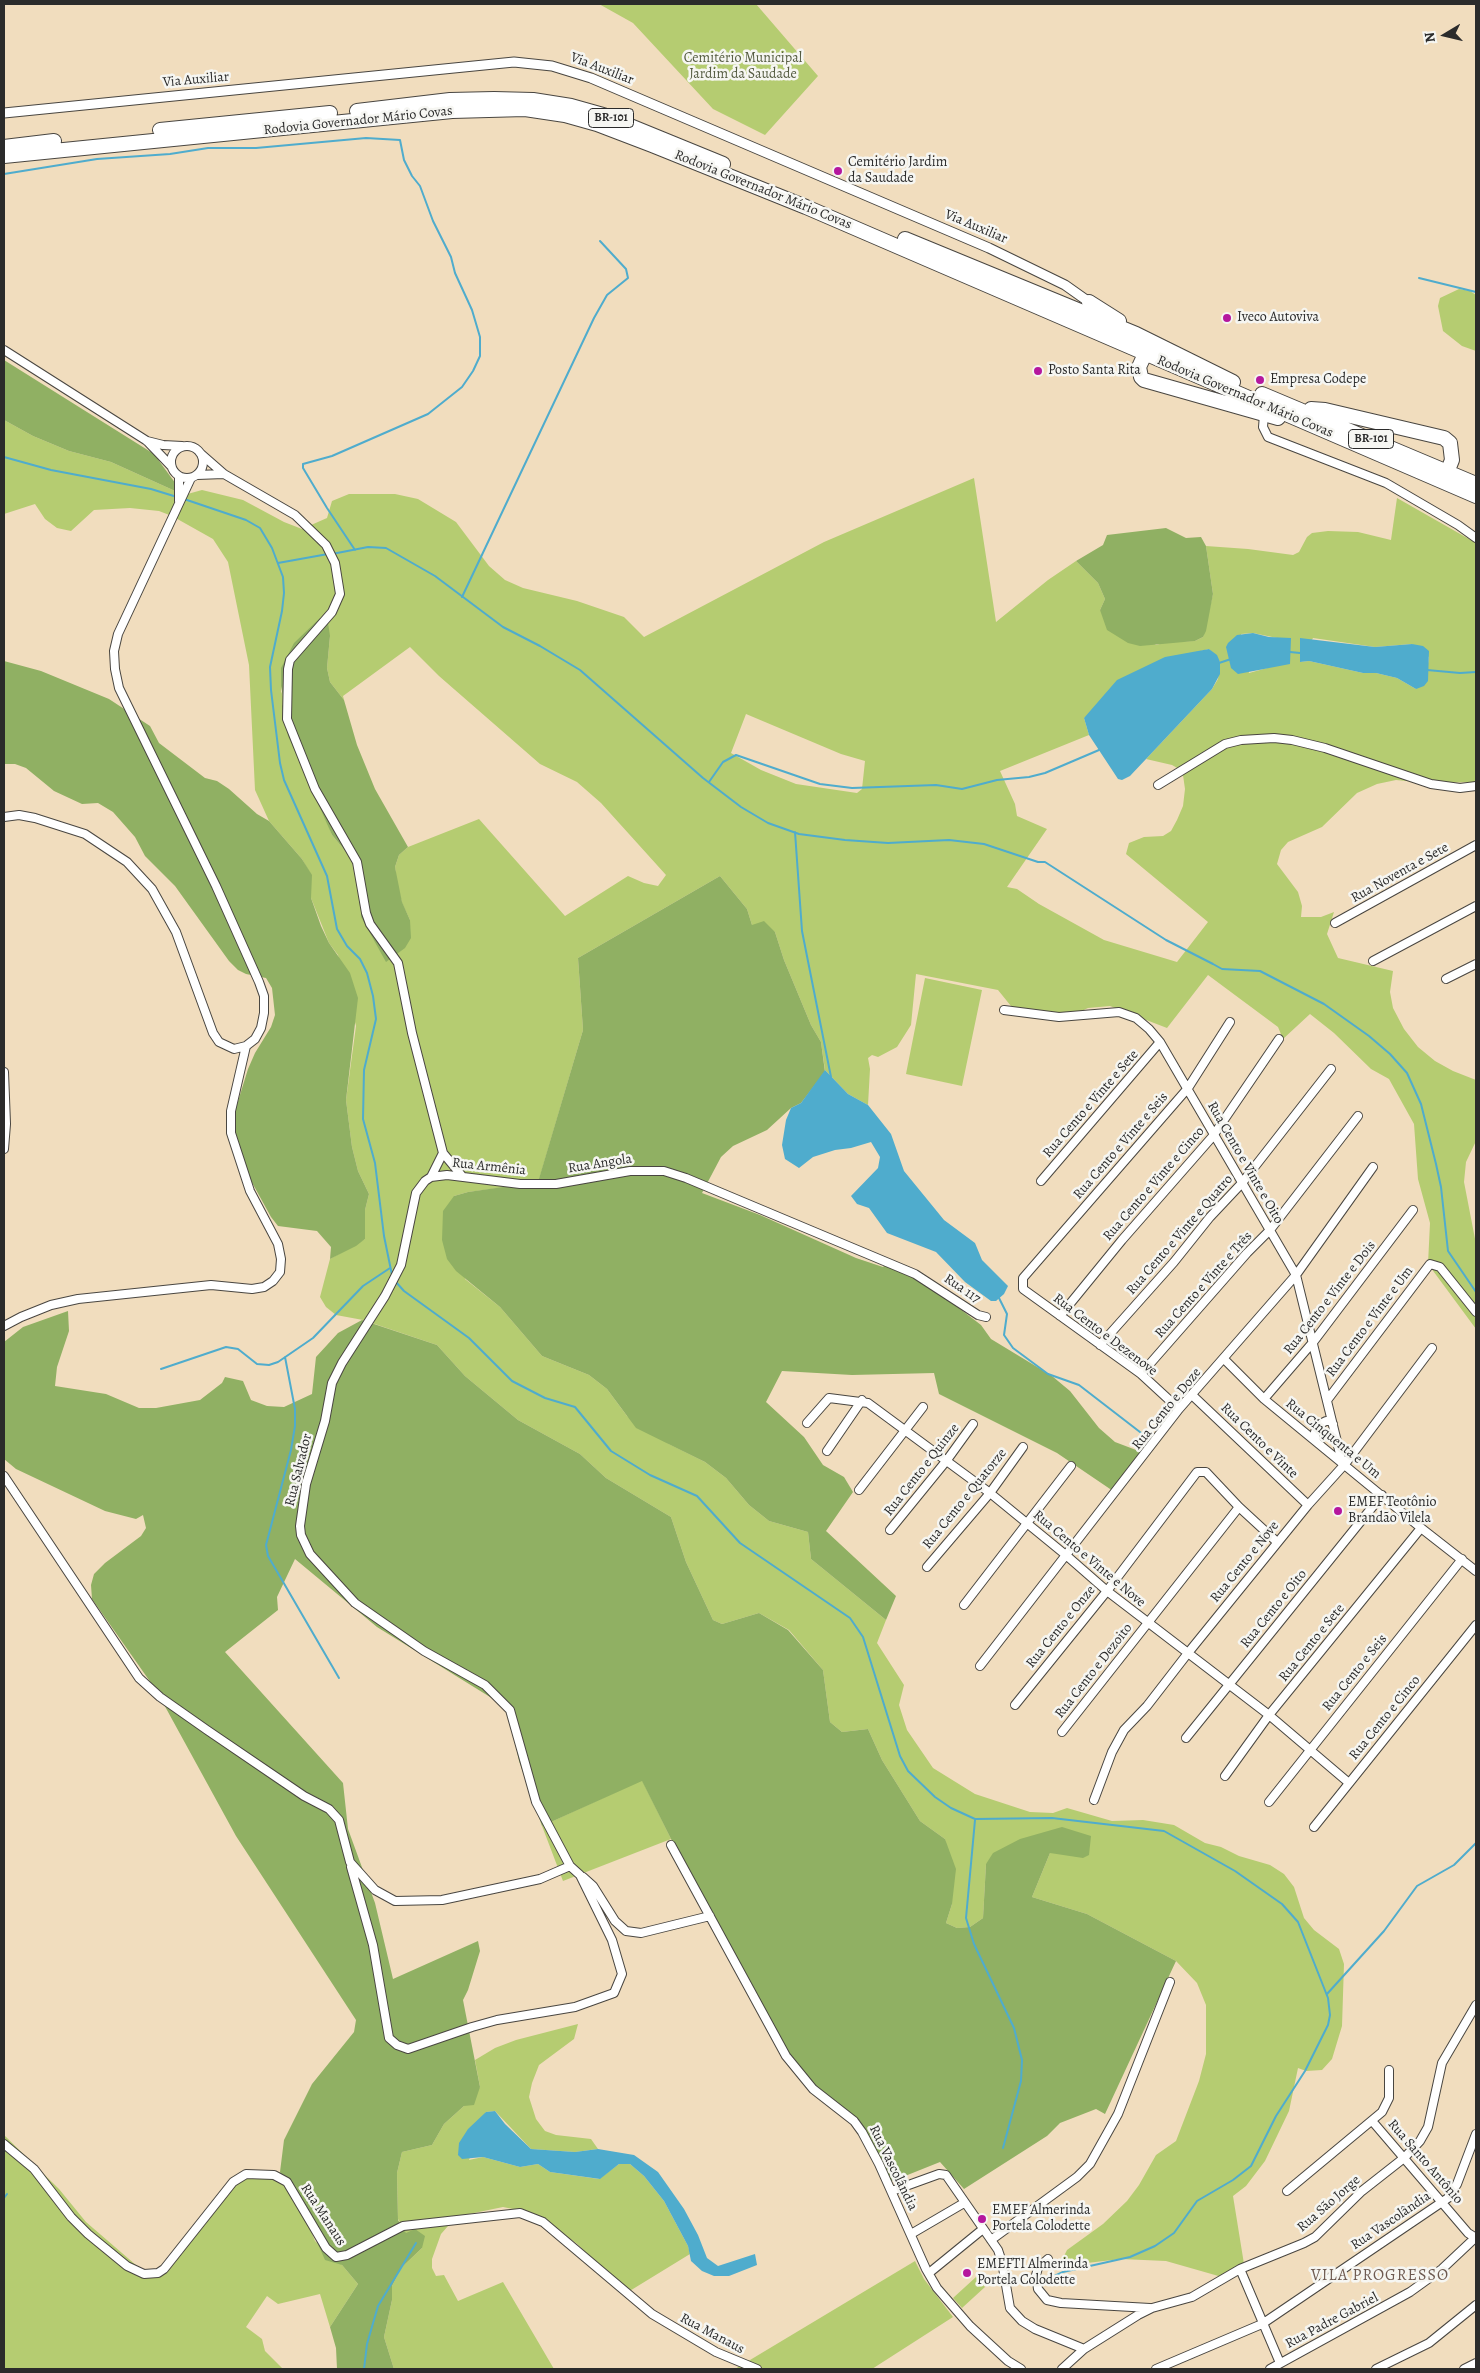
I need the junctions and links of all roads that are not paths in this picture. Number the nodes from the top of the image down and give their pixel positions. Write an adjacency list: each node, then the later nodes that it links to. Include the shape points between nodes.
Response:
1 (4, 113): 4 (street, Via Auxiliar, via 514,62 552,66 591,78 989,248 1065,285)
2 (4, 147): 4 (highway, Rodovia Governador Mário Covas / BR-101, via 450,100 533,100 570,106 666,139 830,209)
3 (4, 156): 6 (highway, Rodovia Governador Mário Covas / BR-101, via 452,111 493,108 549,112 597,124 661,148 866,232)
4 (1090, 308): 7 (highway, Rodovia Governador Mário Covas / BR-101)
5 (4, 350): 10 (street)
6 (1145, 354): 7 (highway, via 1154,351); 8 (highway, Rodovia Governador Mário Covas / BR-101); 9 (highway, via 1139,371 1144,380)
7 (1175, 354): 8 (highway, Rodovia Governador Mário Covas / BR-101)
8 (1297, 414): 9 (highway, via 1282,419); 14 (highway, Rodovia Governador Mário Covas / BR-101); 14 (highway, via 1325,410 1444,438 1450,443 1452,452); 18 (highway, Rodovia Governador Mário Covas / BR-101)
9 (1264, 415): 22 (street, via 1263,427 1268,436 1386,483)
10 (147, 440): 11 (street, via 163,445); 13 (street)
11 (190, 446): 12 (street); 13 (street, via 173,454)
12 (200, 453): 15 (street); 17 (street, via 203,465)
13 (171, 466): 16 (street)
14 (1448, 470): 18 (highway); 19 (highway, Rodovia Governador Mário Covas / BR-101)
15 (224, 474): 17 (street); 43 (street, via 295,515 326,545 335,563 340,594 327,619 290,660 287,719 315,789 357,862 370,924 398,963 416,1050)
16 (179, 476): 17 (street); 21 (street)
17 (194, 477): 21 (street)
18 (1430, 477): 20 (highway, Rodovia Governador Mário Covas / BR-101)
19 (1476, 484)
20 (1476, 496)
21 (180, 501): 36 (street, via 118,634 115,669 120,688 216,886 264,996 261,1028)
22 (1476, 538)
23 (1158, 785): 24 (street, via 1225,744 1274,738 1325,748 1431,784 1460,788)
24 (1476, 786)
25 (4, 817): 36 (street, via 35,818 85,834 139,873 152,889 176,932 213,1033 226,1047)
26 (1476, 845): 28 (street, Rua Noventa e Sete)
27 (1476, 906): 29 (street)
28 (1335, 922)
29 (1373, 961)
30 (1476, 964): 31 (street)
31 (1446, 979)
32 (1004, 1010): 35 (street, Rua Cento e Vinte e Oito, via 1059,1017 1120,1012 1143,1024)
33 (1230, 1022): 39 (street, Rua Cento e Vinte e Seis)
34 (1279, 1039): 41 (street, Rua Cento e Vinte e Cinco)
35 (1160, 1042): 39 (street, Rua Cento e Vinte e Oito); 47 (street, Rua Cento e Vinte e Sete)
36 (246, 1046): 58 (street, via 230,1128 250,1191 278,1244 280,1272 273,1281 252,1289 211,1285 78,1299 51,1305)
37 (1331, 1069): 49 (street, Rua Cento e Vinte e Quatro)
38 (4, 1072): 42 (street)
39 (1188, 1088): 41 (street, Rua Cento e Vinte e Oito); 53 (street, Rua Cento e Vinte e Seis)
40 (1358, 1116): 51 (street, Rua Cento e Vinte e Três)
41 (1213, 1136): 49 (street, Rua Cento e Vinte e Oito); 56 (street, Rua Cento e Vinte e Cinco)
42 (4, 1149)
43 (443, 1152): 45 (street); 46 (street)
44 (1373, 1167): 52 (street, Rua Cento e Doze)
45 (462, 1176): 46 (street, Rua Armênia); 48 (street, Rua Armênia, via 520,1184)
46 (431, 1177): 113 (street, Rua Salvador, via 416,1194 405,1254 385,1296 332,1383 306,1484 301,1536 310,1554 355,1603 424,1651 492,1691 510,1710 536,1802)
47 (1041, 1181)
48 (556, 1184): 54 (street, Rua Angola, via 630,1171 676,1174)
49 (1242, 1184): 51 (street, Rua Cento e Vinte e Oito); 60 (street, Rua Cento e Vinte e Quatro)
50 (1413, 1210): 59 (street, Rua Cento e Vinte e Dois)
51 (1270, 1230): 52 (street, Rua Cento e Vinte e Oito); 63 (street, Rua Cento e Vinte e Três)
52 (1296, 1275): 59 (street, Rua Cento e Vinte e Oito); 62 (street, Rua Cento e Doze)
53 (1022, 1278): 56 (street, Rua Cento e Dezenove, via 1023,1289)
54 (925, 1279): 57 (street, Rua 117, via 978,1315)
55 (1476, 1312): 66 (street, Rua Cento e Vinte e Um, via 1440,1267 1427,1266)
56 (1060, 1316): 60 (street, Rua Cento e Dezenove)
57 (986, 1317)
58 (4, 1326)
59 (1314, 1341): 65 (street, Rua Cento e Vinte e Dois); 66 (street, Rua Cento e Vinte e Oito)
60 (1100, 1345): 63 (street, Rua Cento e Dezenove)
61 (1432, 1348): 78 (street, Rua Cento e Nove)
62 (1224, 1359): 64 (street, Rua Cento e Doze); 65 (street, Rua Cinquenta e Um)
63 (1140, 1374): 69 (street, Rua Cento e Dezenove)
64 (1192, 1395): 69 (street, Rua Cento e Doze); 84 (street, Rua Cento e Vinte)
65 (1264, 1399): 74 (street, Rua Cinquenta e Um)
66 (1328, 1399): 72 (street, Rua Cento e Vinte e Oito)
67 (862, 1400): 70 (street, via 829,1398); 73 (street, Rua Cento e Vinte e Nove); 76 (street)
68 (923, 1407): 73 (street)
69 (1179, 1409): 90 (street, Rua Cento e Doze)
70 (807, 1423)
71 (973, 1424): 77 (street, Rua Cento e Quinze)
72 (1333, 1424): 74 (street, via 1326,1421 1318,1425); 78 (street, Rua Cento e Vinte e Oito)
73 (906, 1430): 77 (street, Rua Cento e Vinte e Nove); 81 (street)
74 (1316, 1441): 78 (street, Rua Cinquenta e Um)
75 (1023, 1447): 82 (street, Rua Cento e Quatorze)
76 (827, 1451)
77 (947, 1460): 82 (street, Rua Cento e Vinte e Nove); 88 (street, Rua Cento e Quinze)
78 (1344, 1463): 83 (street, Rua Cinquenta e Um); 84 (street, Rua Cento e Nove)
79 (1071, 1466): 86 (street)
80 (4, 1476): 112 (street, via 139,1678 207,1730 329,1810 339,1820)
81 (859, 1490)
82 (990, 1493): 86 (street, Rua Cento e Vinte e Nove); 92 (street, Rua Cento e Quatorze)
83 (1382, 1495): 87 (street, Rua Cinquenta e Um); 100 (street, Rua Cento e Oito)
84 (1308, 1505): 89 (street, Rua Cento e Nove)
85 (1239, 1507): 89 (street); 94 (street, Rua Cento e Onze, via 1206,1472 1196,1473); 96 (street, Rua Cento e Dezoito)
86 (1028, 1524): 90 (street, Rua Cento e Vinte e Nove); 95 (street)
87 (1421, 1528): 91 (street, Rua Cinquenta e Um); 102 (street, Rua Cento e Sete)
88 (890, 1530)
89 (1277, 1542): 98 (street, Rua Cento e Nove)
90 (1067, 1556): 94 (street, Rua Cento e Vinte e Nove); 99 (street, Rua Cento e Doze)
91 (1462, 1559): 93 (street, Rua Cinquenta e Um); 105 (street, Rua Cento e Seis)
92 (927, 1567)
93 (1476, 1571)
94 (1106, 1591): 96 (street, Rua Cento e Vinte e Nove); 101 (street, Rua Cento e Onze)
95 (964, 1605)
96 (1147, 1624): 98 (street, Rua Cento e Vinte e Nove); 103 (street, Rua Cento e Dezoito)
97 (1476, 1625): 107 (street, Rua Cento e Cinco)
98 (1188, 1653): 100 (street, Rua Cento e Vinte e Nove); 108 (street, Rua Cento e Nove, via 1124,1730)
99 (980, 1666)
100 (1229, 1685): 102 (street, Rua Cento e Vinte e Nove); 104 (street, Rua Cento e Oito)
101 (1014, 1705)
102 (1269, 1715): 105 (street, Rua Cento e Vinte e Nove); 106 (street, Rua Cento e Sete)
103 (1062, 1732)
104 (1186, 1738)
105 (1309, 1750): 107 (street, Rua Cento e Vinte e Nove); 109 (street, Rua Cento e Seis)
106 (1225, 1776)
107 (1349, 1783): 110 (street, Rua Cento e Cinco)
108 (1094, 1800)
109 (1269, 1802)
110 (1314, 1827)
111 (671, 1845): 115 (street, Rua Vascolândia)
112 (350, 1862): 113 (street, via 375,1890 395,1901 422,1902 540,1879); 114 (street, via 373,1945 389,2038 408,2049 472,2026 575,2007 614,1992 622,1974 612,1940)
113 (570, 1866): 114 (street)
114 (580, 1875): 115 (street, via 593,1886 615,1921 626,1930 641,1933)
115 (710, 1916): 123 (street, Rua Vascolândia, via 786,2056 813,2089 858,2126)
116 (1170, 1982): 130 (street, via 1118,2114 1090,2164)
117 (1476, 2005): 122 (street, Rua São Jorge, via 1440,2068 1428,2127)
118 (1389, 2070): 119 (street, Rua Santo Antônio, via 1389,2098)
119 (1373, 2122): 122 (street, Rua Santo Antônio); 124 (street)
120 (1476, 2134): 125 (street, Rua Vascolândia, via 1458,2184)
121 (4, 2144): 140 (street, Rua Manaus, via 34,2169 88,2234 127,2266 144,2274 164,2269 234,2182 246,2174 274,2175 287,2182 326,2248 336,2257 347,2255 403,2226 520,2213 542,2222 652,2314 716,2352)
122 (1404, 2158): 125 (street, Rua Santo Antônio); 132 (street, Rua São Jorge, via 1362,2191 1315,2237)
123 (892, 2191): 126 (street, via 944,2174); 128 (street, Rua Vascolândia)
124 (1287, 2191)
125 (1442, 2202): 129 (street, Rua Santo Antônio, via 1468,2233); 136 (street, Rua Vascolândia)
126 (964, 2203): 127 (street); 128 (street)
127 (983, 2229): 130 (street); 133 (street)
128 (911, 2234): 133 (street, Rua Vascolândia)
129 (1476, 2237): 138 (street, Rua Padre Gabriel, via 1442,2270 1410,2292)
130 (991, 2240): 137 (street, via 1002,2262 1010,2308 1022,2322)
131 (1048, 2258): 135 (street, via 1036,2275 1038,2289 1048,2300)
132 (1240, 2269): 135 (street, Rua São Jorge, via 1192,2297); 136 (street)
133 (929, 2274): 141 (street, Rua Vascolândia, via 970,2326)
134 (1476, 2306): 145 (street, via 1429,2343)
135 (1152, 2308): 137 (street, Rua São Jorge)
136 (1262, 2324): 138 (street); 143 (street, Rua Vascolândia)
137 (1084, 2348): 142 (street, Rua São Jorge)
138 (1280, 2363): 144 (street, Rua Padre Gabriel)
139 (1476, 2363): 146 (street)
140 (757, 2369)
141 (1021, 2369)
142 (1062, 2369)
143 (1156, 2369)
144 (1270, 2369)
145 (1376, 2369)
146 (1464, 2369)

